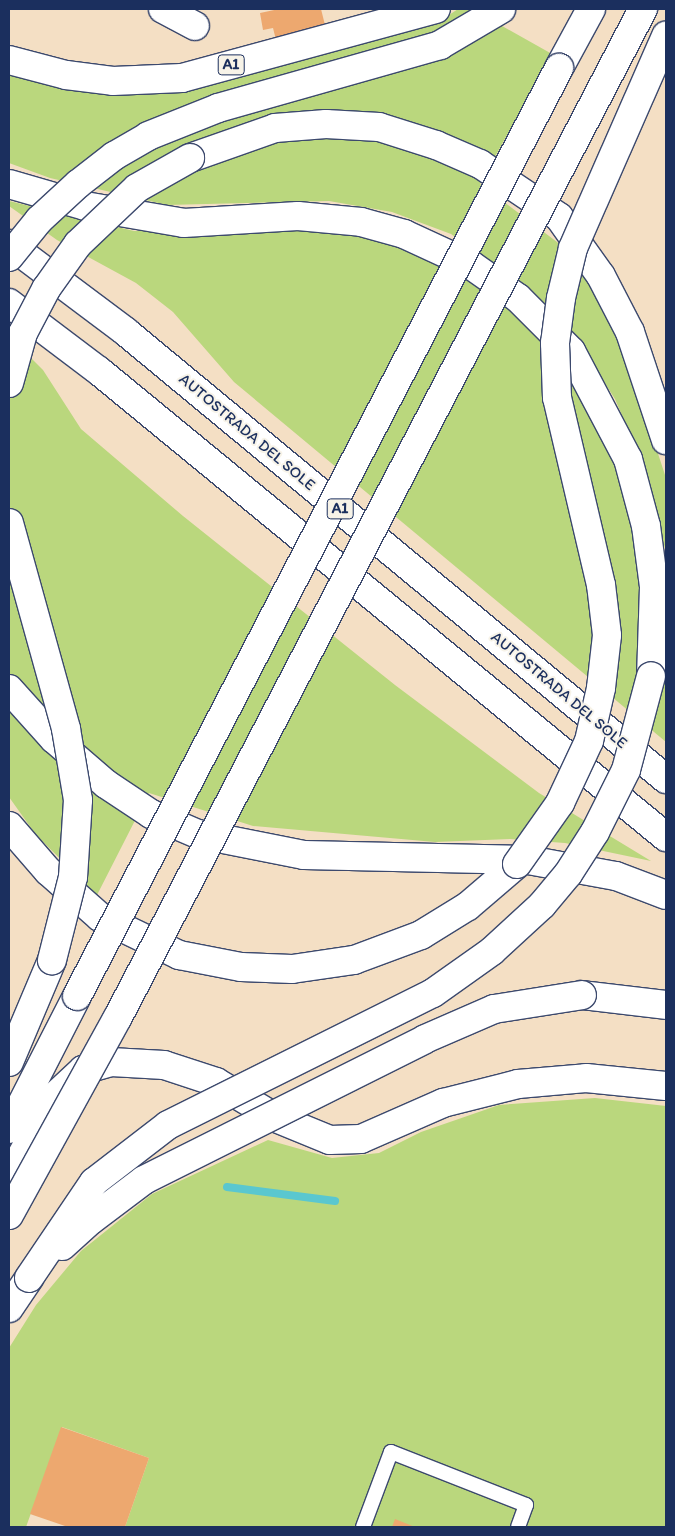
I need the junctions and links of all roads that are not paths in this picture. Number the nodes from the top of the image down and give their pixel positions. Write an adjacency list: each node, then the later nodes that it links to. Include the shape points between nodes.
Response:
1 (163, 9): 6 (main road)
2 (436, 9): 8 (main road, A1, via 182,78 113,81 66,75)
3 (501, 9): 11 (main road, bridge, via 440,45 218,108 148,136 114,156 78,184 39,220)
4 (591, 9): 24 (main road, bridge)
5 (643, 9): 26 (main road, bridge, via 118,1017)
6 (195, 26)
7 (666, 36): 18 (main road, bridge, via 574,248 561,298 555,343 557,398 601,585 606,636 601,688 589,741 576,774 542,833 517,864 468,906 421,935 354,960 292,969 241,967 179,955 100,917 48,872)
8 (15, 62)
9 (9, 184): 27 (main road, bridge, via 84,206 184,223 298,216 361,222 404,234 471,265 518,298 571,351 628,459 646,526 654,587 651,676 626,770 595,832 568,874 542,905 492,952 434,993 168,1125 94,1182)
10 (9, 244): 17 (main road, AUTOSTRADA DEL SOLE / A1, via 126,332)
11 (9, 257)
12 (9, 303): 19 (main road, via 99,371)
13 (9, 383): 14 (main road, bridge, via 24,333 46,288 78,244 137,188 190,158 274,128 326,124 379,127 436,145 480,164 559,217 600,276 630,332)
14 (666, 440)
15 (9, 523): 22 (main road, bridge, via 66,729 78,800 73,876 52,960)
16 (13, 695): 20 (main road, via 54,739 106,784 152,814 198,834 304,855 528,860 616,876)
17 (666, 779)
18 (9, 826)
19 (666, 837)
20 (666, 895)
21 (666, 1005): 27 (main road, bridge, via 582,995 494,1009 425,1039 153,1176 91,1220)
22 (9, 1062)
23 (666, 1086): 25 (main road, via 586,1078 518,1084 443,1103 361,1139 330,1140 276,1118 216,1082 164,1065 112,1062 83,1070 54,1097)
24 (9, 1128)
25 (9, 1178)
26 (9, 1215)
27 (29, 1278): 28 (main road)
28 (9, 1308)
29 (363, 1527): 30 (lane, via 391,1452 526,1505)
30 (518, 1527)

